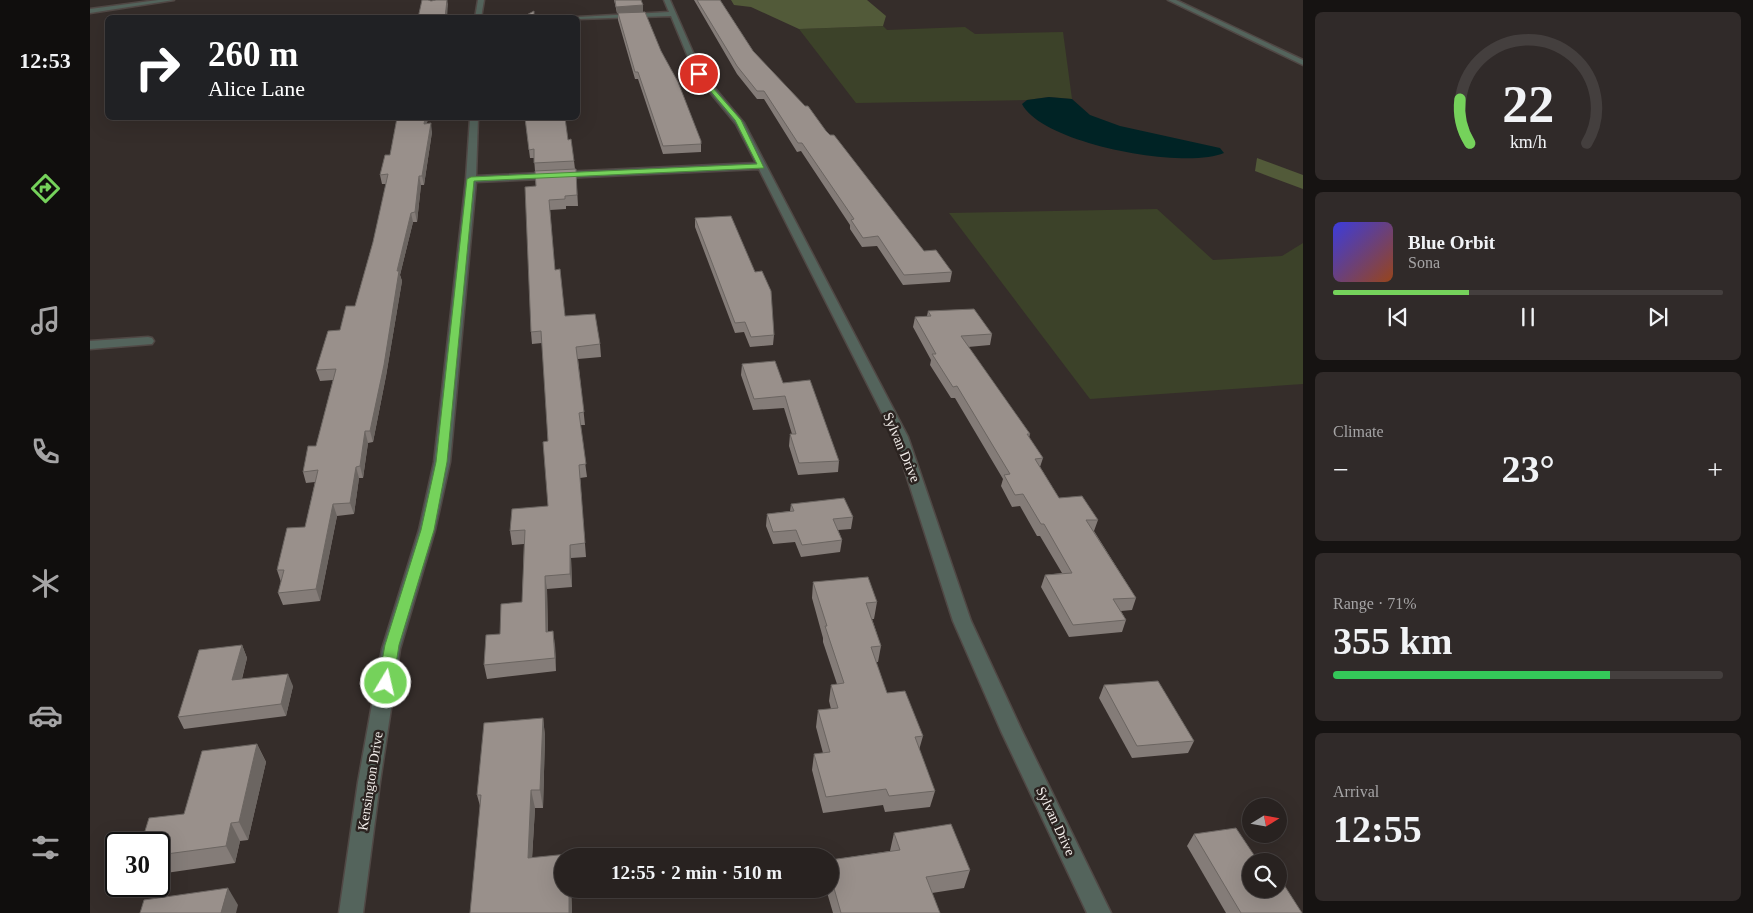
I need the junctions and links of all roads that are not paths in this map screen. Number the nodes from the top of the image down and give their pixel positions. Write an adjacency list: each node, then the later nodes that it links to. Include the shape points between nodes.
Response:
1 (171, 0): 5 (street)
2 (481, 0): 7 (street)
3 (667, 0): 6 (street, Sylvan Drive)
4 (1171, 0): 9 (street)
5 (90, 11)
6 (673, 14): 8 (street); 11 (street, Sylvan Drive, via 699,74 738,120)
7 (478, 15)
8 (580, 17)
9 (1303, 64)
10 (474, 120): 12 (street, Kensington Drive)
11 (761, 166): 12 (street); 16 (street, Sylvan Drive, via 901,437 915,471 962,620)
12 (471, 179): 15 (street, Kensington Drive, via 442,462 428,530 391,649)
13 (148, 341): 14 (street)
14 (90, 344)
15 (351, 913)
16 (1099, 913)

